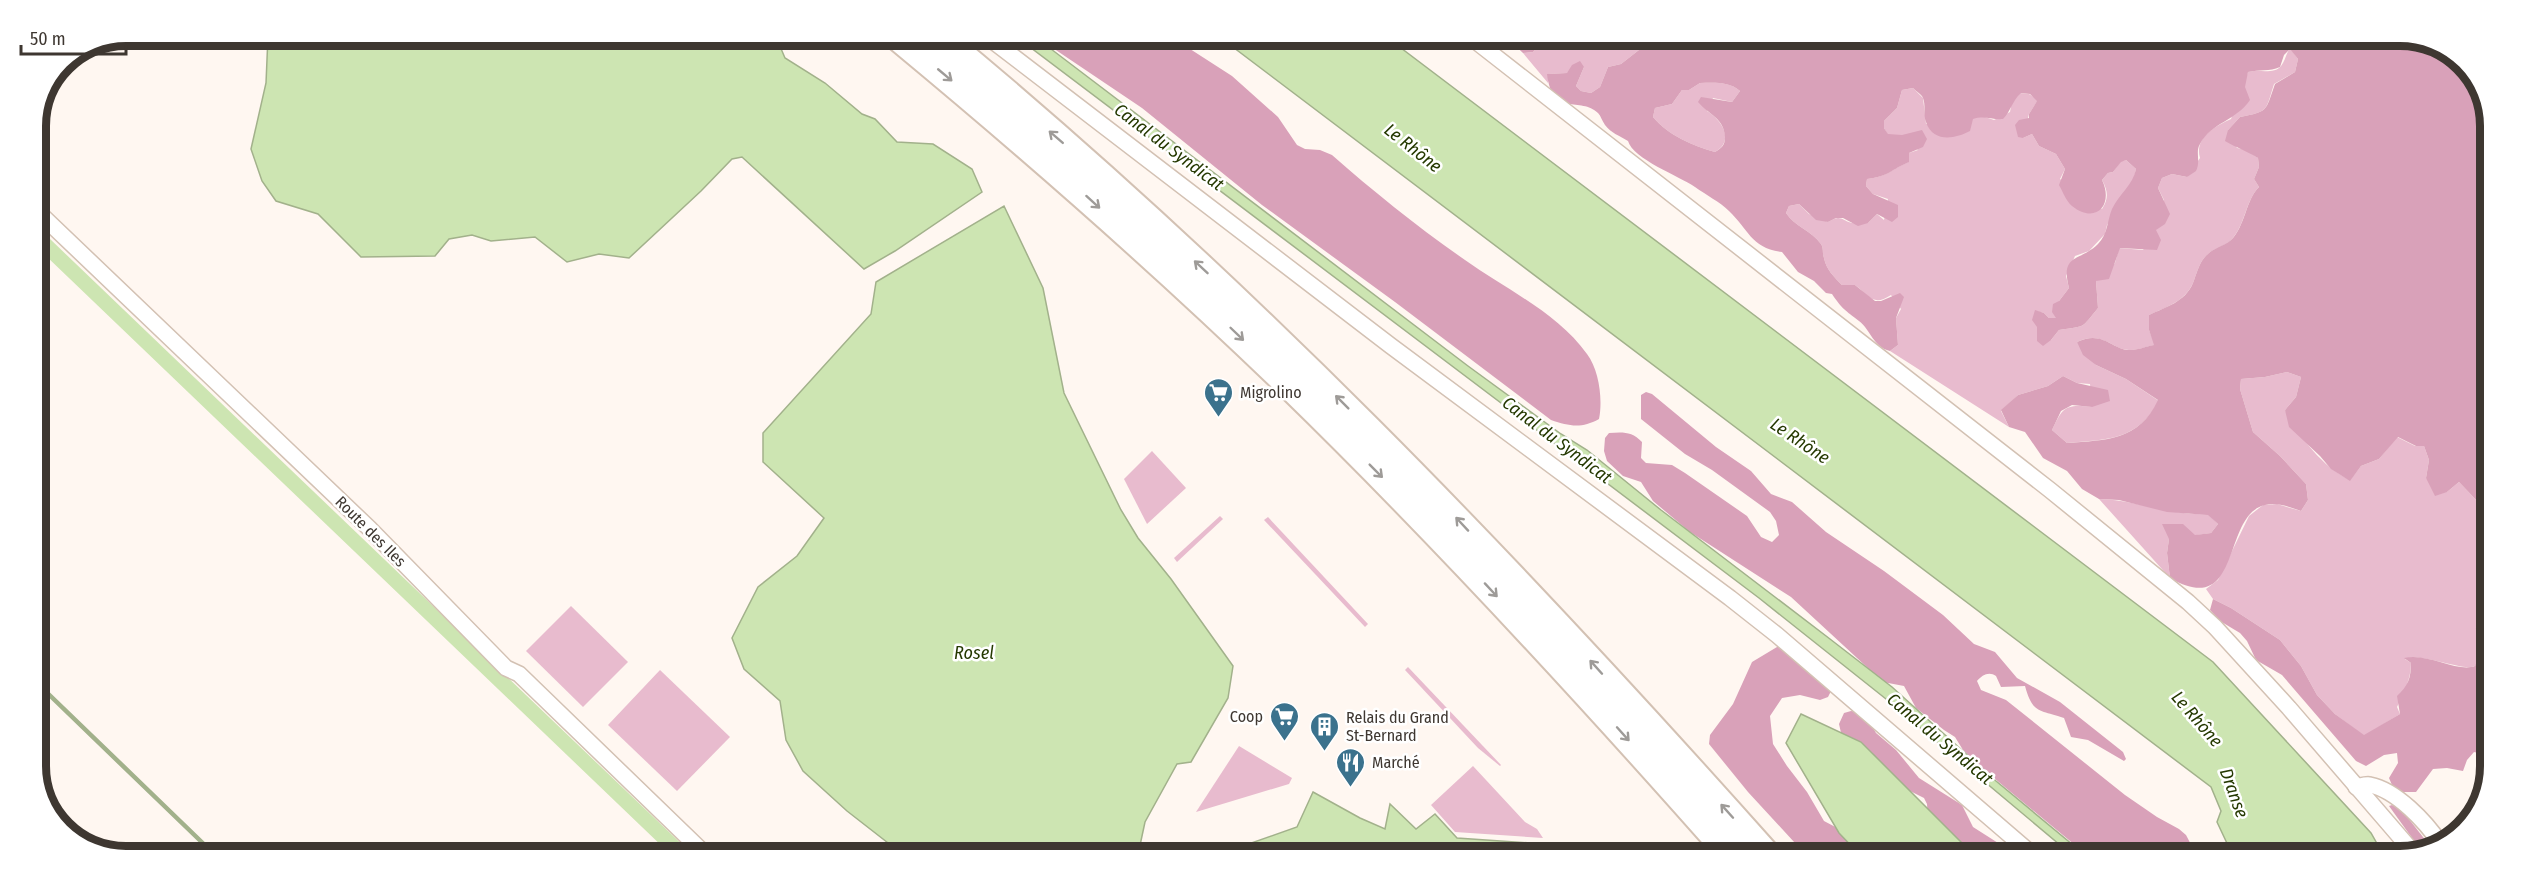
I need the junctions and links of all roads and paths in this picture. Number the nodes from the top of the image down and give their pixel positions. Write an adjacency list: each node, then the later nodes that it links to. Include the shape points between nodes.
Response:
1 (911, 47): 10 (highway, one-way to 10, via 1067,179 1291,386 1495,594)
2 (950, 47): 11 (highway, one-way to 2, via 1566,634 1313,374 1155,224)
3 (1001, 47): 12 (street, via 1391,346 1730,598)
4 (1483, 47): 6 (street, via 2188,602 2289,708)
5 (46, 220): 9 (street, Route des Iles, via 370,529 506,668 519,674)
6 (2356, 787): 7 (street, via 2369,784 2388,793 2424,821); 8 (street)
7 (2436, 837)
8 (2407, 845)
9 (697, 846)
10 (1724, 846)
11 (1758, 846)
12 (2023, 846)

